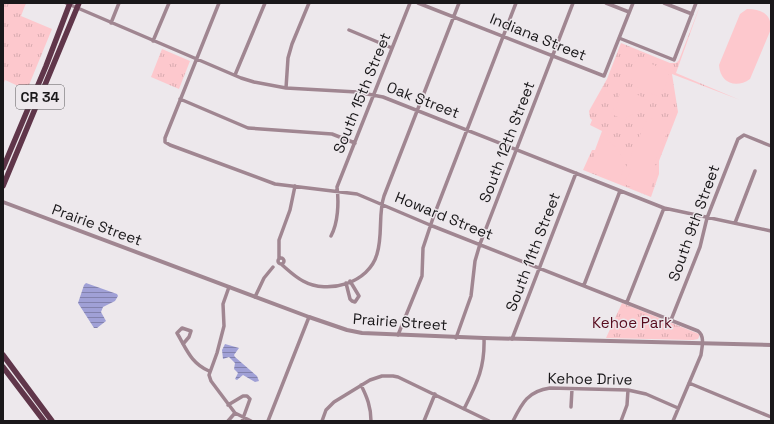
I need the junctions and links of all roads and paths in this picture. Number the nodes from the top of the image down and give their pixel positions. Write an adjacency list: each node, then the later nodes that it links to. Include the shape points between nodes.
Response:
1 (69, 3): 16 (street, Oak Street); 37 (main road, CR 34, via 46,66)
2 (120, 3): 20 (street)
3 (169, 3): 24 (street)
4 (219, 3): 27 (street)
5 (265, 3): 28 (street)
6 (309, 3): 29 (street, via 288,58)
7 (410, 3): 25 (street, South 15th Street)
8 (418, 3): 19 (street, Indiana Street)
9 (459, 3): 19 (street)
10 (516, 3): 22 (street)
11 (573, 3): 26 (street, South 12th Street)
12 (606, 3): 17 (street)
13 (633, 3): 17 (street)
14 (664, 3): 18 (street)
15 (696, 3): 18 (street)
16 (78, 5): 20 (street, Oak Street); 40 (main road, CR 34)
17 (629, 12): 23 (street)
18 (692, 14): 23 (street, via 674,60)
19 (454, 17): 22 (street, Indiana Street); 32 (street)
20 (111, 23): 24 (street, Oak Street)
21 (349, 30): 25 (street)
22 (503, 36): 26 (street, Indiana Street); 33 (street)
23 (619, 38): 26 (street, Indiana Street, via 604,76)
24 (153, 41): 27 (street, Oak Street)
25 (392, 48): 30 (street, South 15th Street)
26 (553, 56): 36 (street, South 12th Street)
27 (196, 59): 28 (street, Oak Street); 31 (street)
28 (235, 76): 29 (street, Oak Street)
29 (286, 88): 30 (street, Oak Street)
30 (374, 95): 32 (street, Oak Street); 34 (street, South 15th Street)
31 (180, 99): 34 (street, via 248,128 332,134); 41 (street, Howard Street, via 165,142 274,184)
32 (417, 110): 33 (street, Oak Street); 45 (street)
33 (466, 129): 36 (street, Oak Street); 49 (street)
34 (355, 143): 43 (street, South 15th Street, via 337,187)
35 (771, 146): 47 (street, South 9th Street, via 744,135 738,139)
36 (517, 150): 39 (street, Oak Street); 52 (street, South 12th Street)
37 (3, 168)
38 (755, 171): 48 (street)
39 (576, 173): 42 (street, Oak Street); 54 (street, South 11th Street)
40 (3, 186)
41 (295, 186): 43 (street, Howard Street); 53 (street, via 290,210 280,236)
42 (620, 191): 46 (street, Oak Street); 56 (street)
43 (338, 192): 45 (street, Howard Street, via 357,194); 51 (street, South 15th Street, via 335,228)
44 (3, 202): 57 (street, Prairie Street)
45 (382, 204): 49 (street, Howard Street); 55 (street, via 376,258 364,274)
46 (664, 208): 47 (street, Oak Street); 59 (street)
47 (707, 218): 48 (street, Oak Street); 61 (street, South 9th Street, via 700,248)
48 (735, 223): 50 (street, Oak Street)
49 (430, 225): 52 (street, Howard Street); 62 (street, via 423,248 422,276)
50 (771, 231)
51 (331, 236)
52 (480, 244): 54 (street, Howard Street); 63 (street, South 12th Street, via 475,261 471,296)
53 (281, 261): 55 (street, via 303,281 314,286 328,287); 58 (street, via 264,278)
54 (540, 268): 56 (street, Howard Street); 65 (street, South 11th Street)
55 (348, 282): 55 (street, via 350,299 355,302 359,296)
56 (584, 285): 59 (street, Howard Street)
57 (229, 287): 58 (street, Prairie Street); 71 (street, via 223,304 224,326 218,353)
58 (256, 297): 60 (street, Prairie Street)
59 (627, 302): 61 (street, Howard Street)
60 (308, 317): 62 (street, Prairie Street, via 357,333); 88 (street)
61 (671, 320): 67 (street, Howard Street, via 701,333)
62 (398, 335): 63 (street, Prairie Street)
63 (456, 338): 64 (street, Prairie Street)
64 (484, 338): 65 (street, Prairie Street); 80 (street, via 480,374)
65 (512, 339): 67 (street, Prairie Street)
66 (183, 344): 71 (street, via 198,365)
67 (703, 344): 68 (street, Prairie Street); 72 (street)
68 (771, 345)
69 (3, 354): 85 (main road)
70 (3, 367): 84 (main road)
71 (209, 371): 77 (street, via 211,381)
72 (689, 383): 79 (street); 82 (street)
73 (360, 386): 76 (street, via 376,377 393,376); 89 (street, via 331,404); 90 (street, via 368,399)
74 (572, 389): 75 (street, Kehoe Drive); 78 (street); 93 (street, Kehoe Drive, via 550,388 536,392 525,400)
75 (628, 390): 79 (street, Kehoe Drive, via 646,394); 94 (street, via 627,405)
76 (435, 394): 80 (street); 91 (street)
77 (228, 406): 81 (street); 83 (street, via 243,396 250,398)
78 (571, 407)
79 (678, 408): 95 (street)
80 (464, 409): 92 (street)
81 (235, 413): 83 (street); 86 (street)
82 (771, 417)
83 (242, 419): 87 (street)
84 (44, 421)
85 (52, 421)
86 (228, 421)
87 (251, 421)
88 (268, 421)
89 (322, 421)
90 (371, 421)
91 (424, 421)
92 (488, 421)
93 (513, 421)
94 (621, 421)
95 (673, 421)

